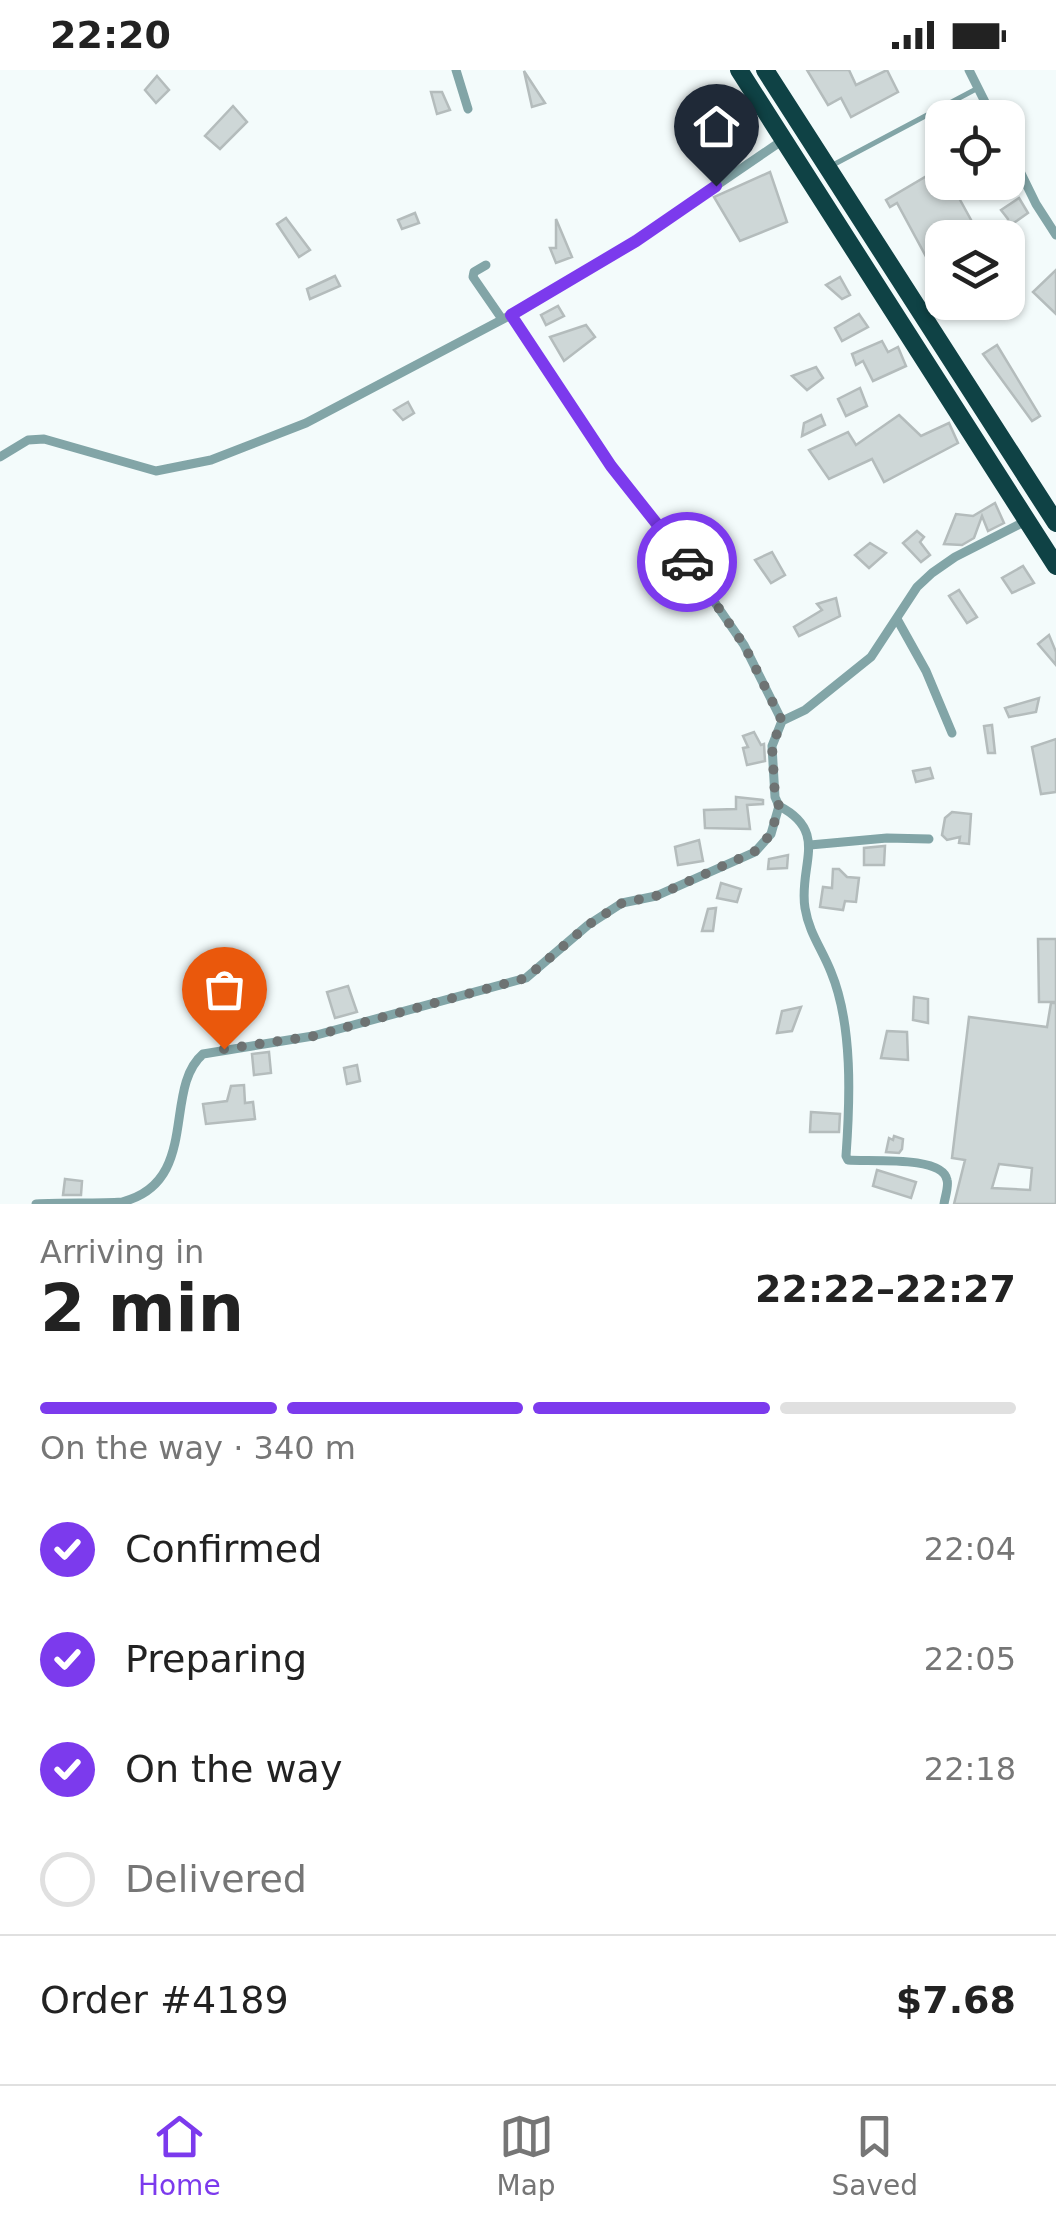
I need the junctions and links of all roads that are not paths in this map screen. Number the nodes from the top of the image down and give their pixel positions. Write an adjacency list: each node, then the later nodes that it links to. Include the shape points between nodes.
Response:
1 (456, 70): 7 (street)
2 (739, 70): 8 (highway)
3 (765, 70): 9 (highway)
4 (969, 70): 5 (street)
5 (978, 88): 6 (street); 9 (lane)
6 (984, 100)
7 (468, 109)
8 (782, 140): 11 (highway); 14 (street, via 636,241)
9 (826, 168): 11 (highway)
10 (1025, 182): 12 (street)
11 (835, 200): 16 (highway); 17 (highway)
12 (1056, 234)
13 (486, 265): 14 (street, via 473,277)
14 (507, 317): 15 (street, via 306,423 212,460 156,471 44,440 28,440); 20 (street, via 744,645)
15 (0, 457)
16 (1027, 521): 18 (highway); 19 (street, via 932,573)
17 (1056, 523)
18 (1056, 566)
19 (897, 618): 20 (street, via 870,657); 21 (street)
20 (782, 721): 22 (street, via 772,746)
21 (952, 732)
22 (779, 806): 24 (street, via 802,824); 25 (street, via 771,834 754,852 656,896 622,903 526,978 314,1036 203,1054 186,1086 178,1139 152,1186 116,1204)
23 (929, 839): 24 (street)
24 (810, 845): 26 (street, via 804,904 811,935 832,972 843,1024 851,1092 846,1156 936,1168 948,1180)
25 (36, 1204)
26 (944, 1204)

